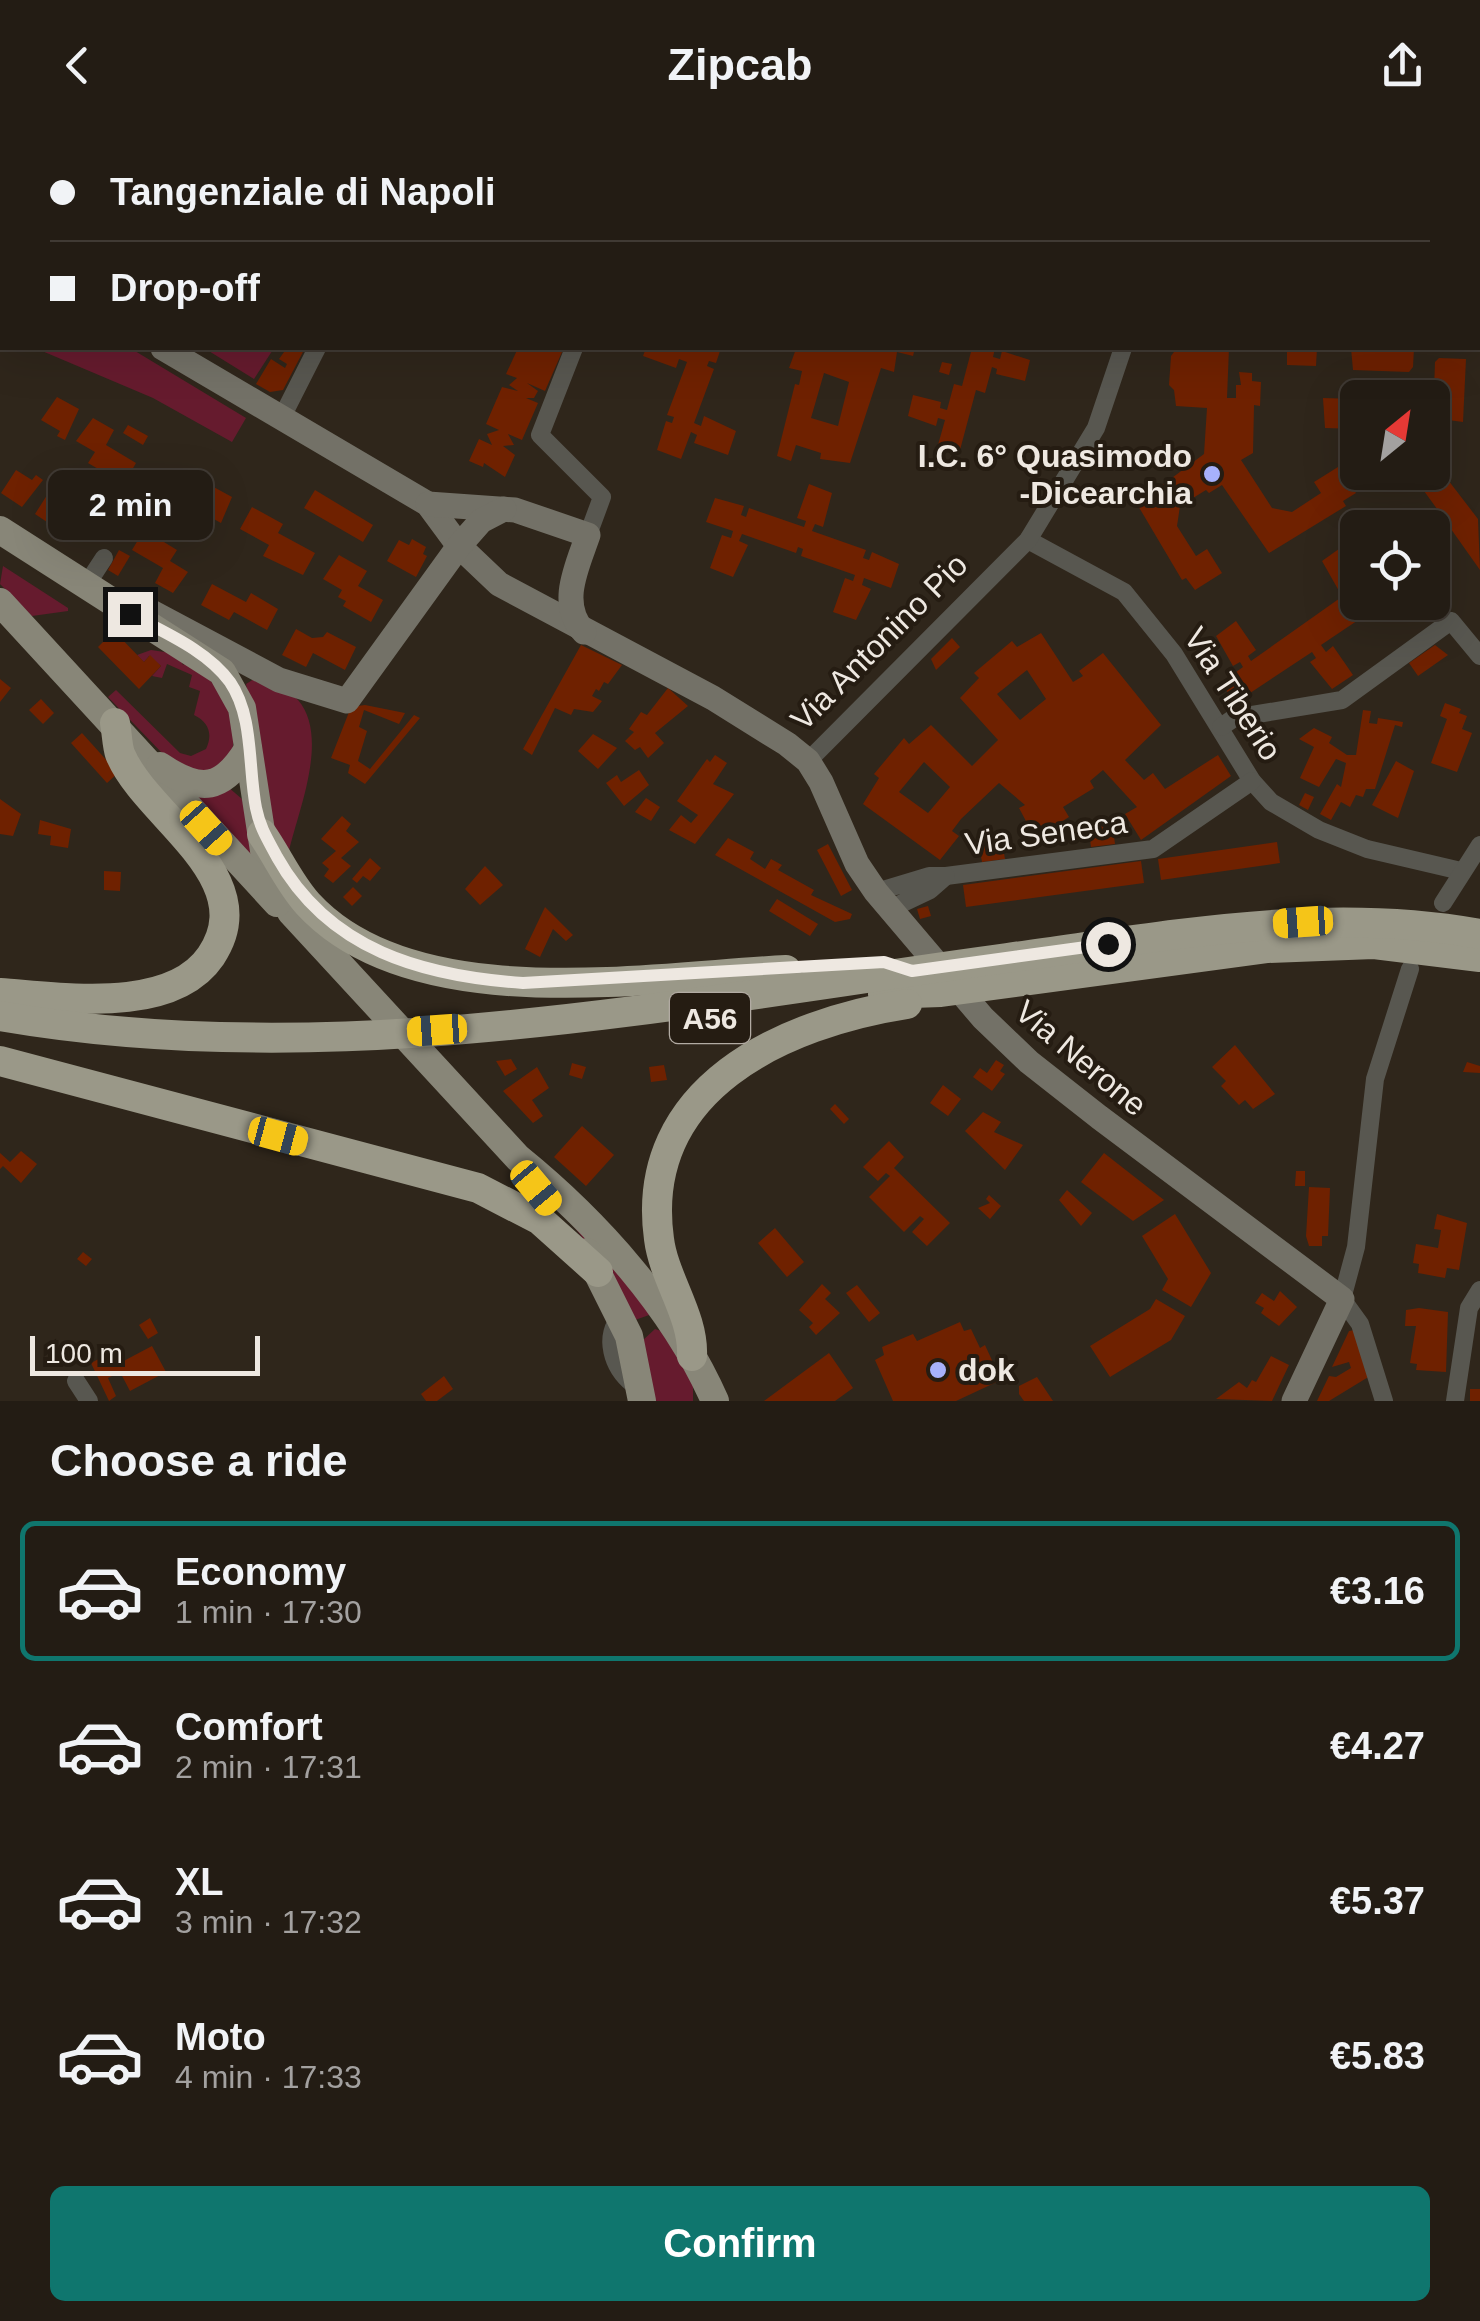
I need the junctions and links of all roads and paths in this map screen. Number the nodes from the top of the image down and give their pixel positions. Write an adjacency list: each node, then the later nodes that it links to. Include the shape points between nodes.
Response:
1 (166, 350): 5 (street, Via Antonino Pio)
2 (316, 350): 5 (street)
3 (573, 350): 9 (street, via 540,436 602,497)
4 (1122, 350): 10 (street, Via Antonino Pio, via 1096,428)
5 (281, 419): 6 (street, Via Antonino Pio)
6 (428, 504): 7 (street, Via Antonino Pio); 11 (street, Via Antonino Pio)
7 (504, 508): 9 (street, Via Antonino Pio); 11 (street, via 481,520); 13 (street, via 482,532)
8 (0, 530): 14 (main road)
9 (588, 535): 15 (street)
10 (1028, 540): 21 (street, Via Tiberio, via 1124,592); 24 (street, Via Antonino Pio)
11 (459, 546): 13 (street, Via Antonino Pio); 14 (street, via 347,701 279,680)
12 (104, 558): 14 (street)
13 (480, 568): 17 (street, Via Antonino Pio)
14 (87, 584): 22 (main road, via 222,672 242,708)
15 (571, 592): 17 (street); 18 (street, via 572,614)
16 (0, 602): 20 (main road)
17 (548, 616): 18 (street, Via Antonino Pio)
18 (584, 632): 24 (street, Via Antonino Pio, via 713,698)
19 (1480, 656): 21 (street, via 1451,621 1342,700 1234,718)
20 (115, 724): 23 (main road); 38 (highway, via 120,753 212,874 225,913 216,948 191,977 144,996)
21 (1221, 727): 25 (street, Via Tiberio)
22 (248, 749): 23 (main road, via 230,775 210,784 188,782); 26 (main road)
23 (147, 757): 31 (main road, via 268,896)
24 (808, 761): 29 (street, Via Nerone, via 857,864)
25 (1252, 781): 28 (street, Via Tiberio, via 1271,802 1319,830 1402,860); 29 (street, Via Seneca, via 1154,848 929,876)
26 (262, 834): 31 (main road, via 270,872); 35 (highway, via 290,881 328,922 385,953 458,976 523,983 884,962)
27 (1480, 846): 28 (street)
28 (1461, 871): 30 (street)
29 (883, 901): 47 (street, Via Nerone, via 982,1018 1029,1062)
30 (1443, 904)
31 (290, 912): 44 (main road)
32 (1480, 934): 36 (highway, A56, via 1406,923 1303,922)
33 (1480, 957): 36 (highway, A56, via 1374,944 1304,946)
34 (1410, 969): 47 (street, via 1375,1078 1356,1247)
35 (912, 971): 36 (highway, A56); 41 (highway, A56)
36 (993, 972): 37 (highway, A56)
37 (942, 992): 41 (highway, A56); 49 (highway, via 929,1001 842,1016 774,1042 725,1073 686,1118 661,1178 657,1219 664,1264 693,1337)
38 (0, 993)
39 (0, 1016): 42 (highway, A56, via 174,1037)
40 (0, 1036): 42 (highway, A56, via 172,1056)
41 (473, 1037): 42 (highway, A56)
42 (346, 1046)
43 (0, 1060): 45 (highway, via 478,1188 540,1220)
44 (518, 1158): 45 (main road); 49 (main road, via 654,1296)
45 (598, 1272): 48 (main road)
46 (1480, 1290): 56 (street, via 1468,1308)
47 (1342, 1299): 54 (street); 55 (street, via 1360,1324)
48 (620, 1332): 49 (main road, via 653,1324); 51 (main road)
49 (685, 1344): 53 (main road)
50 (76, 1382): 52 (street)
51 (642, 1396)
52 (89, 1401)
53 (716, 1401)
54 (1294, 1401)
55 (1384, 1401)
56 (1455, 1401)

